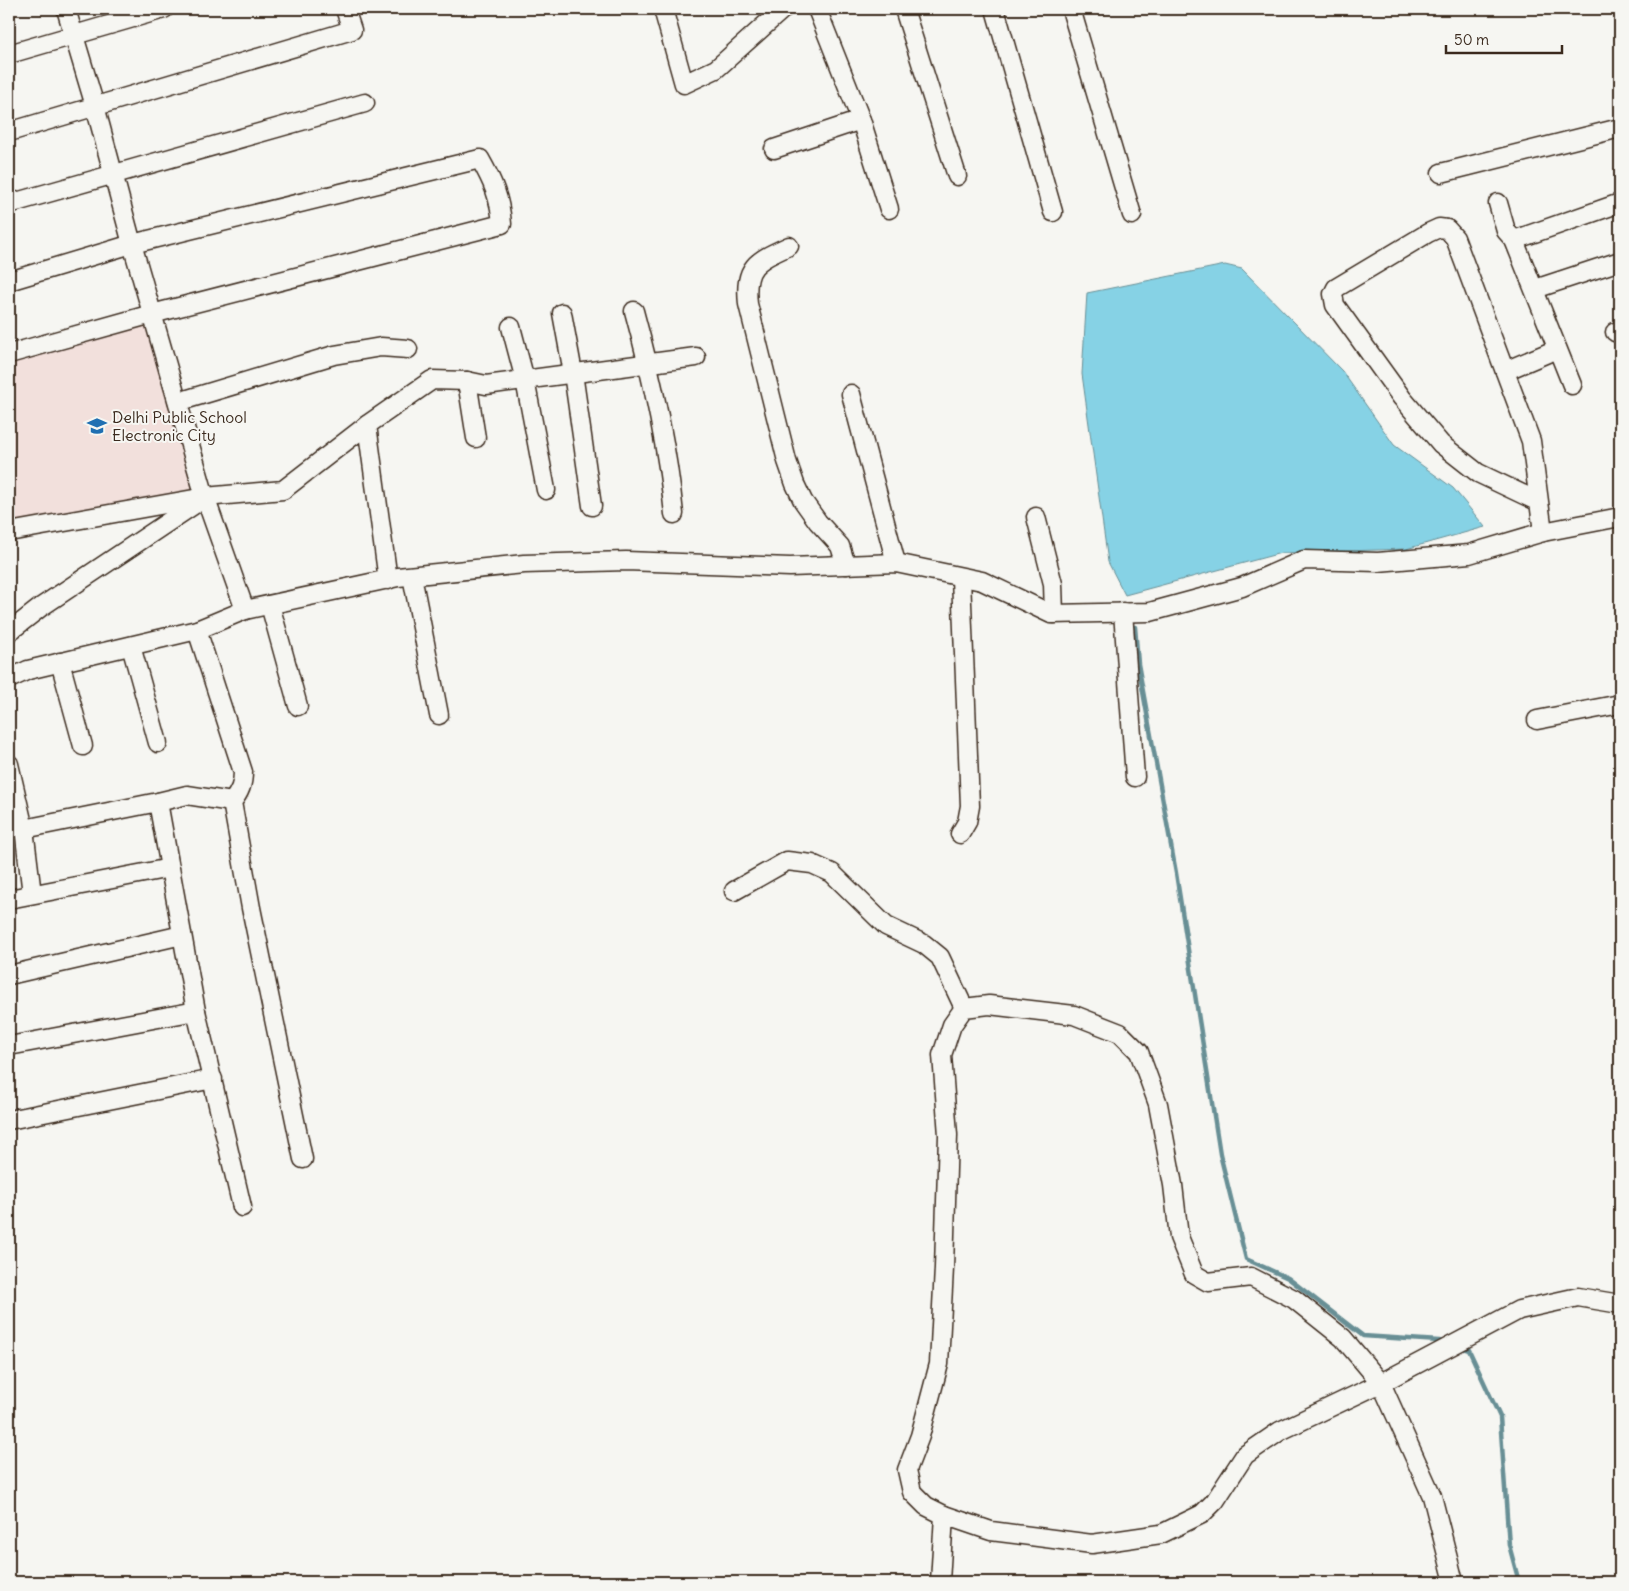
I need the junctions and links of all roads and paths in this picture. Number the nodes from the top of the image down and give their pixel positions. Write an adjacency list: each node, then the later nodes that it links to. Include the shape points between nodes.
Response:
1 (66, 9): 10 (street)
2 (164, 9): 10 (street)
3 (345, 9): 13 (street, via 352,30)
4 (663, 9): 5 (street, via 684,84 716,69)
5 (783, 9)
6 (817, 9): 14 (street)
7 (904, 9): 20 (street)
8 (995, 9): 25 (street)
9 (1071, 9): 26 (street)
10 (73, 35): 11 (street); 13 (street)
11 (9, 54)
12 (365, 103): 19 (street)
13 (95, 106): 16 (street); 19 (street)
14 (861, 120): 17 (street); 24 (street)
15 (1620, 128): 18 (street)
16 (9, 132)
17 (774, 149)
18 (1441, 173)
19 (114, 174): 23 (street); 28 (street)
20 (957, 176)
21 (1498, 203): 27 (street, via 1506,231)
22 (1620, 203): 27 (street)
23 (9, 204)
24 (890, 209)
25 (1053, 212)
26 (1132, 215)
27 (1514, 240): 32 (street)
28 (132, 244): 31 (street); 35 (street); 35 (street, via 480,159 500,202 502,224)
29 (789, 246): 61 (street, via 766,256 753,267 746,287 748,304 795,484 814,516 840,546)
30 (1620, 260): 32 (street)
31 (9, 280)
32 (1535, 290): 38 (street)
33 (634, 311): 41 (street)
34 (562, 313): 43 (street)
35 (152, 314): 39 (street); 48 (street)
36 (511, 326): 44 (street)
37 (408, 349): 48 (street, via 381,347 334,355)
38 (1557, 350): 42 (street); 46 (street)
39 (9, 354)
40 (696, 357): 41 (street)
41 (648, 363): 43 (street); 55 (street, via 670,473)
42 (1506, 370): 53 (street, via 1531,441); 53 (street, via 1461,250 1447,229 1439,228 1428,233 1336,288 1333,294 1335,305 1402,398 1441,444 1478,472)
43 (573, 374): 44 (street); 54 (street)
44 (525, 380): 45 (street, via 486,385); 51 (street)
45 (467, 381): 49 (street, via 432,380); 50 (street)
46 (1572, 385)
47 (851, 394): 60 (street)
48 (178, 402): 52 (street)
49 (367, 425): 52 (street, via 283,490); 64 (street)
50 (476, 438)
51 (546, 490)
52 (205, 497): 58 (street); 66 (street); 70 (street)
53 (1540, 502): 59 (street)
54 (592, 506)
55 (674, 514)
56 (1036, 517): 68 (street, via 1053,584)
57 (1620, 517): 59 (street)
58 (9, 532)
59 (1543, 532): 67 (street, via 1469,554 1378,562 1304,560 1242,587 1150,612)
60 (896, 563): 61 (street); 63 (street)
61 (846, 565): 62 (street, via 790,567 626,561 524,564)
62 (412, 576): 64 (street); 76 (street)
63 (961, 578): 68 (street, via 982,582); 85 (street, via 970,806 967,822)
64 (388, 580): 65 (street)
65 (270, 605): 66 (street); 75 (street)
66 (245, 610): 69 (street)
67 (1123, 612): 68 (street); 81 (street)
68 (1054, 614)
69 (197, 630): 71 (street); 83 (street, via 243,772 240,792)
70 (9, 632)
71 (131, 646): 72 (street); 78 (street)
72 (60, 662): 73 (street, via 28,670); 79 (street)
73 (9, 679)
74 (1620, 704): 77 (street)
75 (298, 706)
76 (439, 715)
77 (1537, 720)
78 (158, 743)
79 (83, 746)
80 (9, 764): 84 (street)
81 (1135, 776)
82 (158, 802): 83 (street, via 187,795); 84 (street); 86 (street)
83 (232, 802): 97 (street)
84 (24, 828): 88 (street)
85 (960, 834)
86 (170, 868): 88 (street); 90 (street)
87 (734, 891): 92 (street, via 787,862 812,864 832,873 886,926 924,944 940,957)
88 (32, 894): 89 (street)
89 (9, 899)
90 (182, 935): 91 (street); 93 (street)
91 (9, 975)
92 (964, 1008): 100 (street, via 989,1005 1074,1016 1120,1033 1139,1052 1158,1104 1179,1237 1194,1274 1208,1282 1251,1277 1294,1299 1343,1338); 101 (street, via 952,1025 942,1055 948,1135 939,1364 920,1436 906,1470 912,1492 926,1506)
93 (196, 1011): 94 (street); 95 (street)
94 (9, 1046)
95 (213, 1079): 96 (street); 98 (street)
96 (9, 1120)
97 (303, 1159)
98 (242, 1207)
99 (1620, 1304): 100 (street, via 1578,1296 1519,1310)
100 (1381, 1383): 101 (street, via 1280,1431 1245,1455 1215,1501 1202,1514 1162,1534 1092,1544 991,1531); 103 (street, via 1432,1496)
101 (944, 1515): 102 (street)
102 (940, 1582)
103 (1454, 1582)

